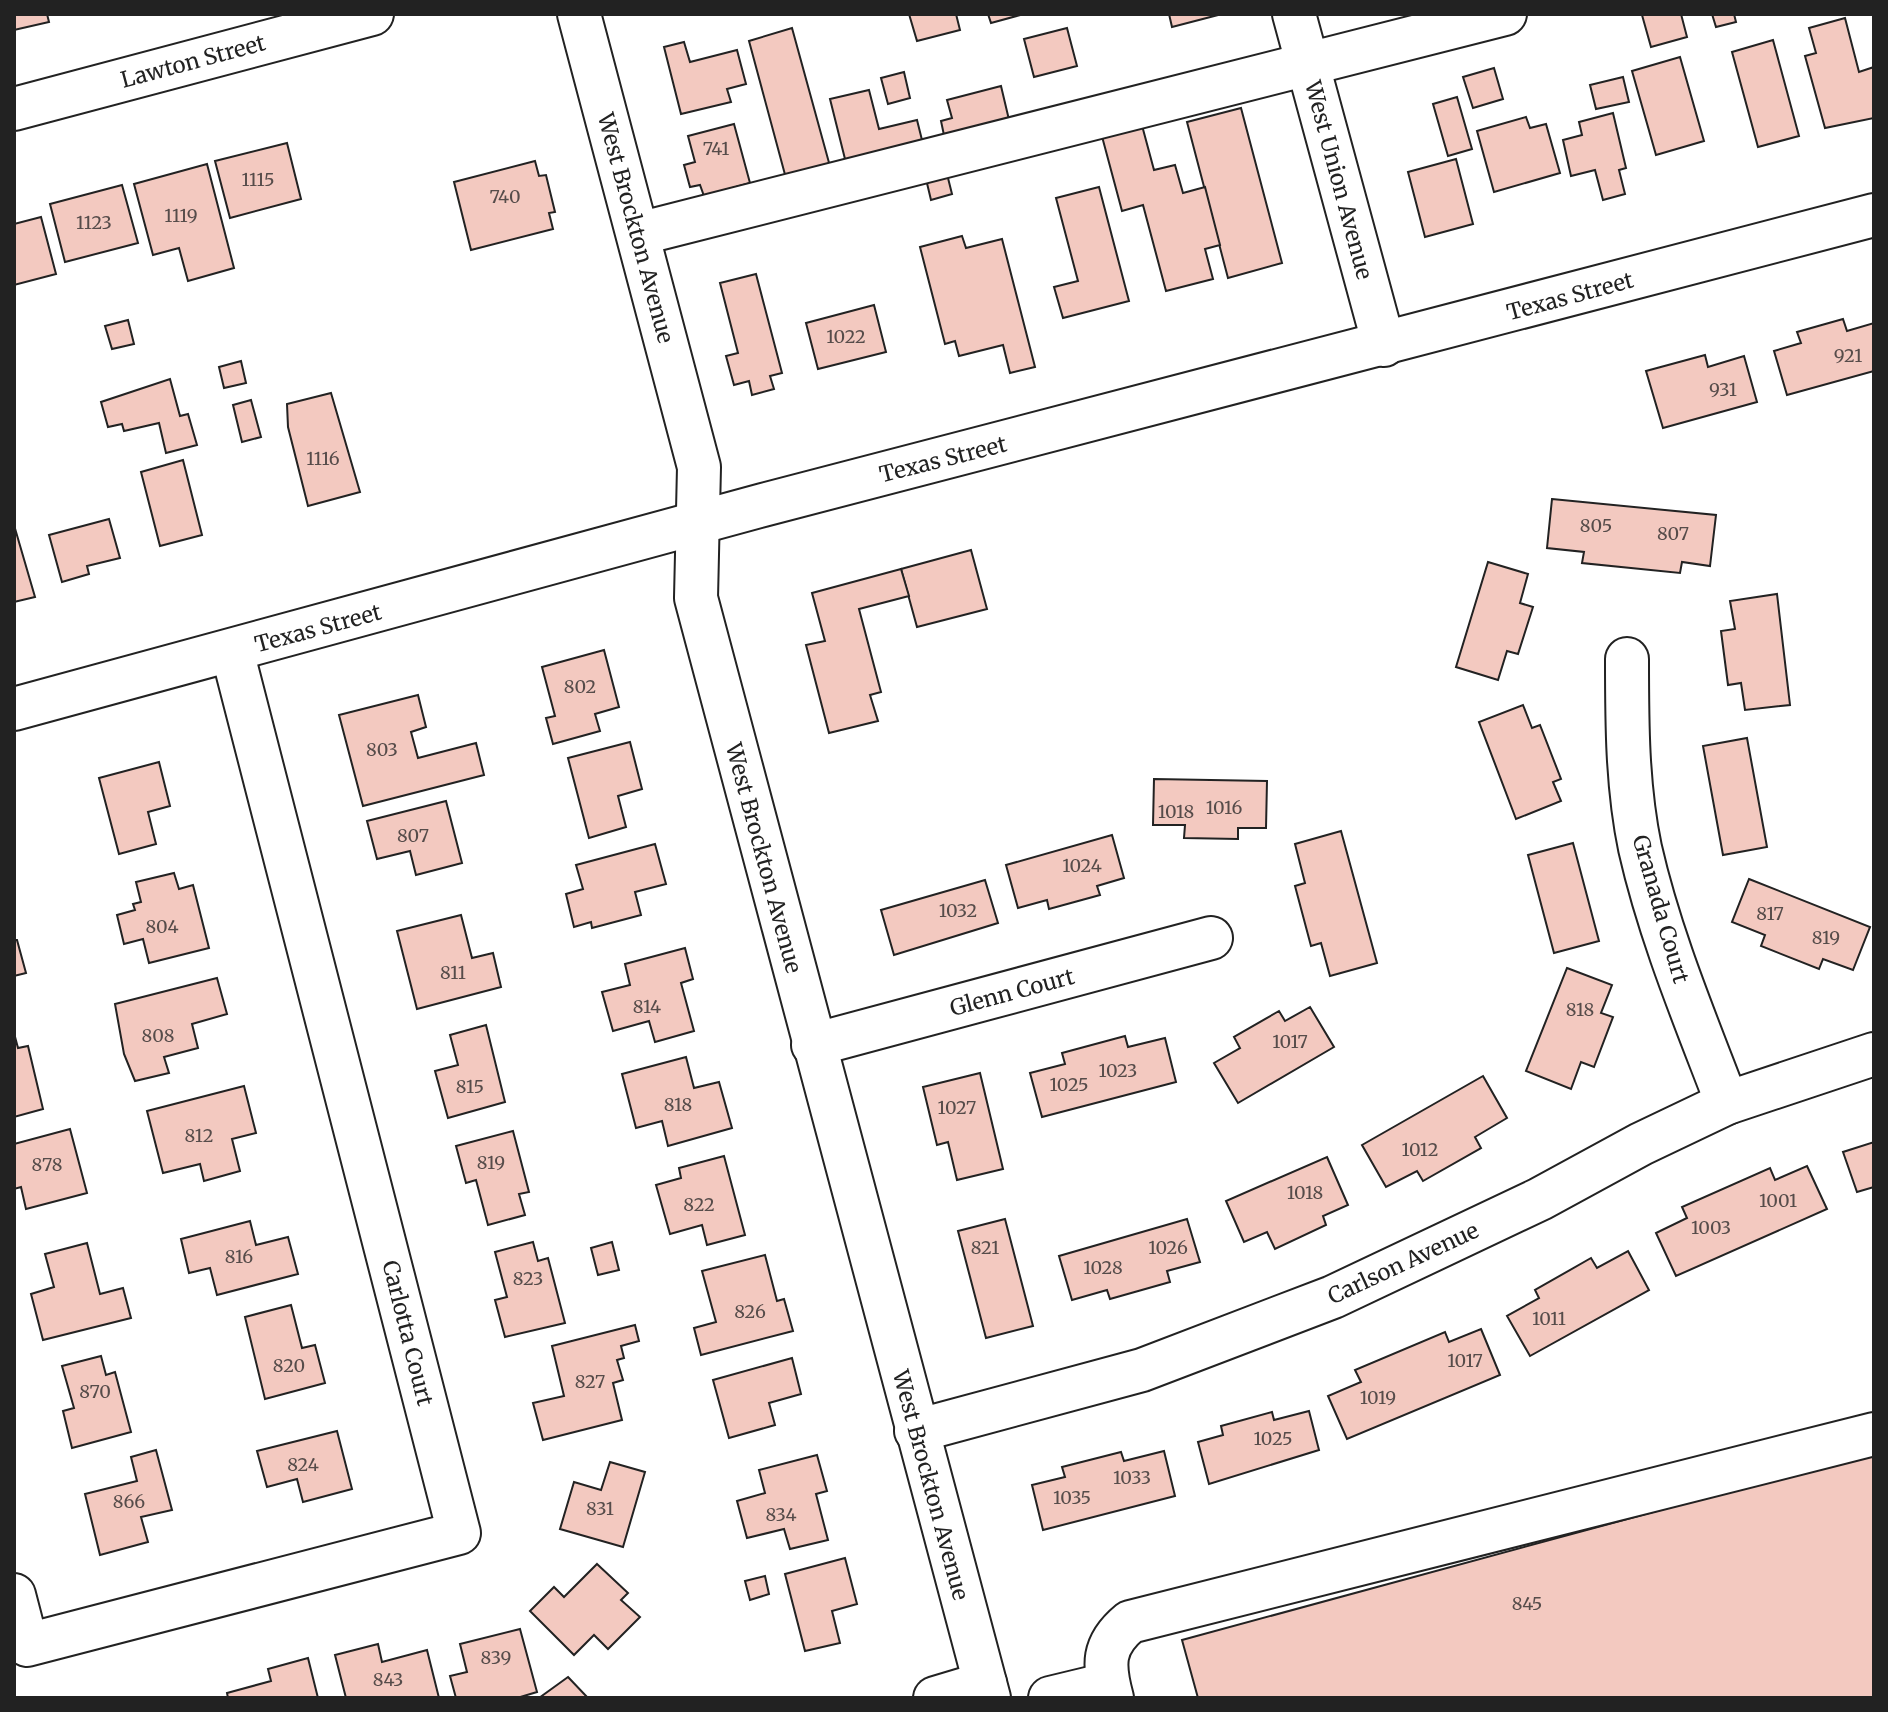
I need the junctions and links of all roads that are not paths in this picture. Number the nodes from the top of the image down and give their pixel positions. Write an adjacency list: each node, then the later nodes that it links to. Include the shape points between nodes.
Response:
1 (372, 14): 5 (street, Lawton Street)
2 (579, 14): 9 (street, West Brockton Avenue)
3 (1294, 14): 6 (street, West Union Avenue)
4 (1505, 14): 6 (street)
5 (259, 28): 7 (street, Lawton Street)
6 (1308, 66): 9 (street); 10 (street, West Union Avenue)
7 (14, 109)
8 (1874, 215): 10 (street, Texas Street)
9 (638, 234): 11 (street, West Brockton Avenue, via 699,467)
10 (1384, 345): 11 (street, Texas Street)
11 (699, 523): 12 (street, Texas Street); 16 (street, West Brockton Avenue, via 696,598)
12 (232, 651): 14 (street, Texas Street); 21 (street, Carlotta Court, via 459,1533 27,1645)
13 (1627, 659): 18 (street, Granada Court, via 1627,754 1640,847 1670,954)
14 (14, 709)
15 (1211, 938): 16 (street, Glenn Court)
16 (813, 1045): 19 (street, West Brockton Avenue)
17 (1874, 1054): 18 (street, Carlson Avenue)
18 (1727, 1103): 19 (street, Carlson Avenue, via 1333,1297 1142,1370)
19 (916, 1431): 22 (street, West Brockton Avenue)
20 (1874, 1434): 23 (street, via 1130,1622 1106,1649)
21 (14, 1595)
22 (987, 1691): 24 (street)
23 (1110, 1691): 25 (street)
24 (935, 1698)
25 (1050, 1698)

